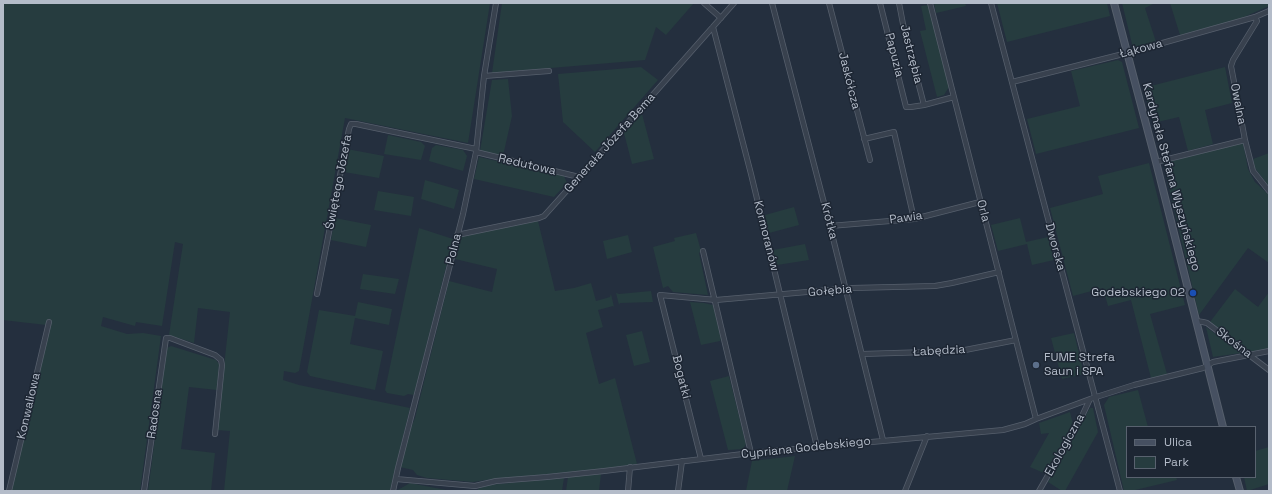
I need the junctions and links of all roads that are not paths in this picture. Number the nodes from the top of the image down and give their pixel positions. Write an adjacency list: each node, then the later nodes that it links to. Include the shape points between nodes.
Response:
1 (496, 3): 17 (street, Polna)
2 (704, 3): 13 (street)
3 (734, 3): 13 (street, Generała Józefa Bema)
4 (772, 3): 30 (street, Krótka)
5 (829, 3): 21 (street, Jaskółcza)
6 (880, 3): 20 (street, Papuzia, via 906,107)
7 (899, 3): 20 (street, Jastrzębia)
8 (930, 3): 19 (street, Orla)
9 (991, 3): 18 (street, Dworska)
10 (1114, 3): 15 (main road, Kardynała Stefana Wyszyńskiego)
11 (1269, 11): 12 (street, Łąkowa)
12 (1255, 17): 15 (street, Łąkowa); 22 (street, Owalna, via 1257,21 1231,66)
13 (721, 18): 14 (street, Generała Józefa Bema)
14 (713, 27): 26 (street, Generała Józefa Bema); 37 (street, Kormoranów)
15 (1127, 53): 18 (street, Łąkowa); 25 (main road, Kardynała Stefana Wyszyńskiego)
16 (549, 71): 17 (street)
17 (484, 76): 23 (street, Polna)
18 (1012, 82): 47 (street, Dworska)
19 (954, 97): 20 (street); 28 (street, Orla)
20 (924, 105)
21 (864, 139): 24 (street, Jaskółcza); 29 (street, via 894,132)
22 (1245, 140): 25 (street); 27 (street, Owalna, via 1253,171)
23 (476, 151): 26 (street, Redutowa); 31 (street, Polna); 35 (street, Świętego Józefa, via 351,124)
24 (870, 160)
25 (1156, 162): 40 (main road, Kardynała Stefana Wyszyńskiego)
26 (579, 177): 31 (street, Generała Józefa Bema, via 544,216)
27 (1269, 191)
28 (980, 202): 29 (street, Pawia); 33 (street, Orla)
29 (914, 219): 30 (street, Pawia)
30 (830, 226): 34 (street, Krótka)
31 (457, 235): 60 (street, Polna)
32 (703, 251): 38 (street)
33 (999, 272): 34 (street, Gołębia, via 935,286); 41 (street, Orla)
34 (846, 289): 37 (street, Gołębia); 43 (street, Krótka)
35 (317, 294)
36 (660, 295): 38 (street, Gołębia); 56 (street, Bogatki)
37 (780, 295): 38 (street, Gołębia); 54 (street, Kormoranów)
38 (716, 300): 55 (street)
39 (49, 322): 61 (street, Konwaliowa)
40 (1196, 322): 44 (street, Skośna, via 1207,323); 45 (main road, Kardynała Stefana Wyszyńskiego)
41 (1016, 340): 43 (street, Łabędzia, via 960,351); 49 (street, Orla)
42 (1269, 350): 44 (street, Cypriana Godebskiego)
43 (862, 354): 53 (street, Krótka)
44 (1249, 354): 45 (street, Cypriana Godebskiego, via 1213,362); 46 (street, Skośna)
45 (1208, 366): 47 (street, Cypriana Godebskiego); 50 (main road, Kardynała Stefana Wyszyńskiego)
46 (1269, 370)
47 (1096, 397): 48 (street, Cypriana Godebskiego); 68 (street, Dworska)
48 (1090, 399): 49 (street, Cypriana Godebskiego); 67 (street, Ekologiczna)
49 (1036, 419): 52 (street, Cypriana Godebskiego, via 1003,430)
50 (1223, 426)
51 (215, 434): 62 (street, Radosna, via 221,360 215,355 166,338)
52 (927, 436): 53 (street, Cypriana Godebskiego); 66 (street)
53 (884, 440): 54 (street, Cypriana Godebskiego)
54 (817, 447): 55 (street, Cypriana Godebskiego)
55 (751, 453): 56 (street, Cypriana Godebskiego)
56 (702, 460): 57 (street, Cypriana Godebskiego)
57 (682, 461): 58 (street, Cypriana Godebskiego); 65 (street)
58 (630, 467): 60 (street, Cypriana Godebskiego, via 496,481 475,486); 64 (street)
59 (1236, 478): 69 (main road)
60 (396, 479): 63 (street, Polna)
61 (9, 491)
62 (144, 491)
63 (393, 491)
64 (628, 491)
65 (678, 491)
66 (905, 491)
67 (1039, 491)
68 (1120, 491)
69 (1240, 491)

